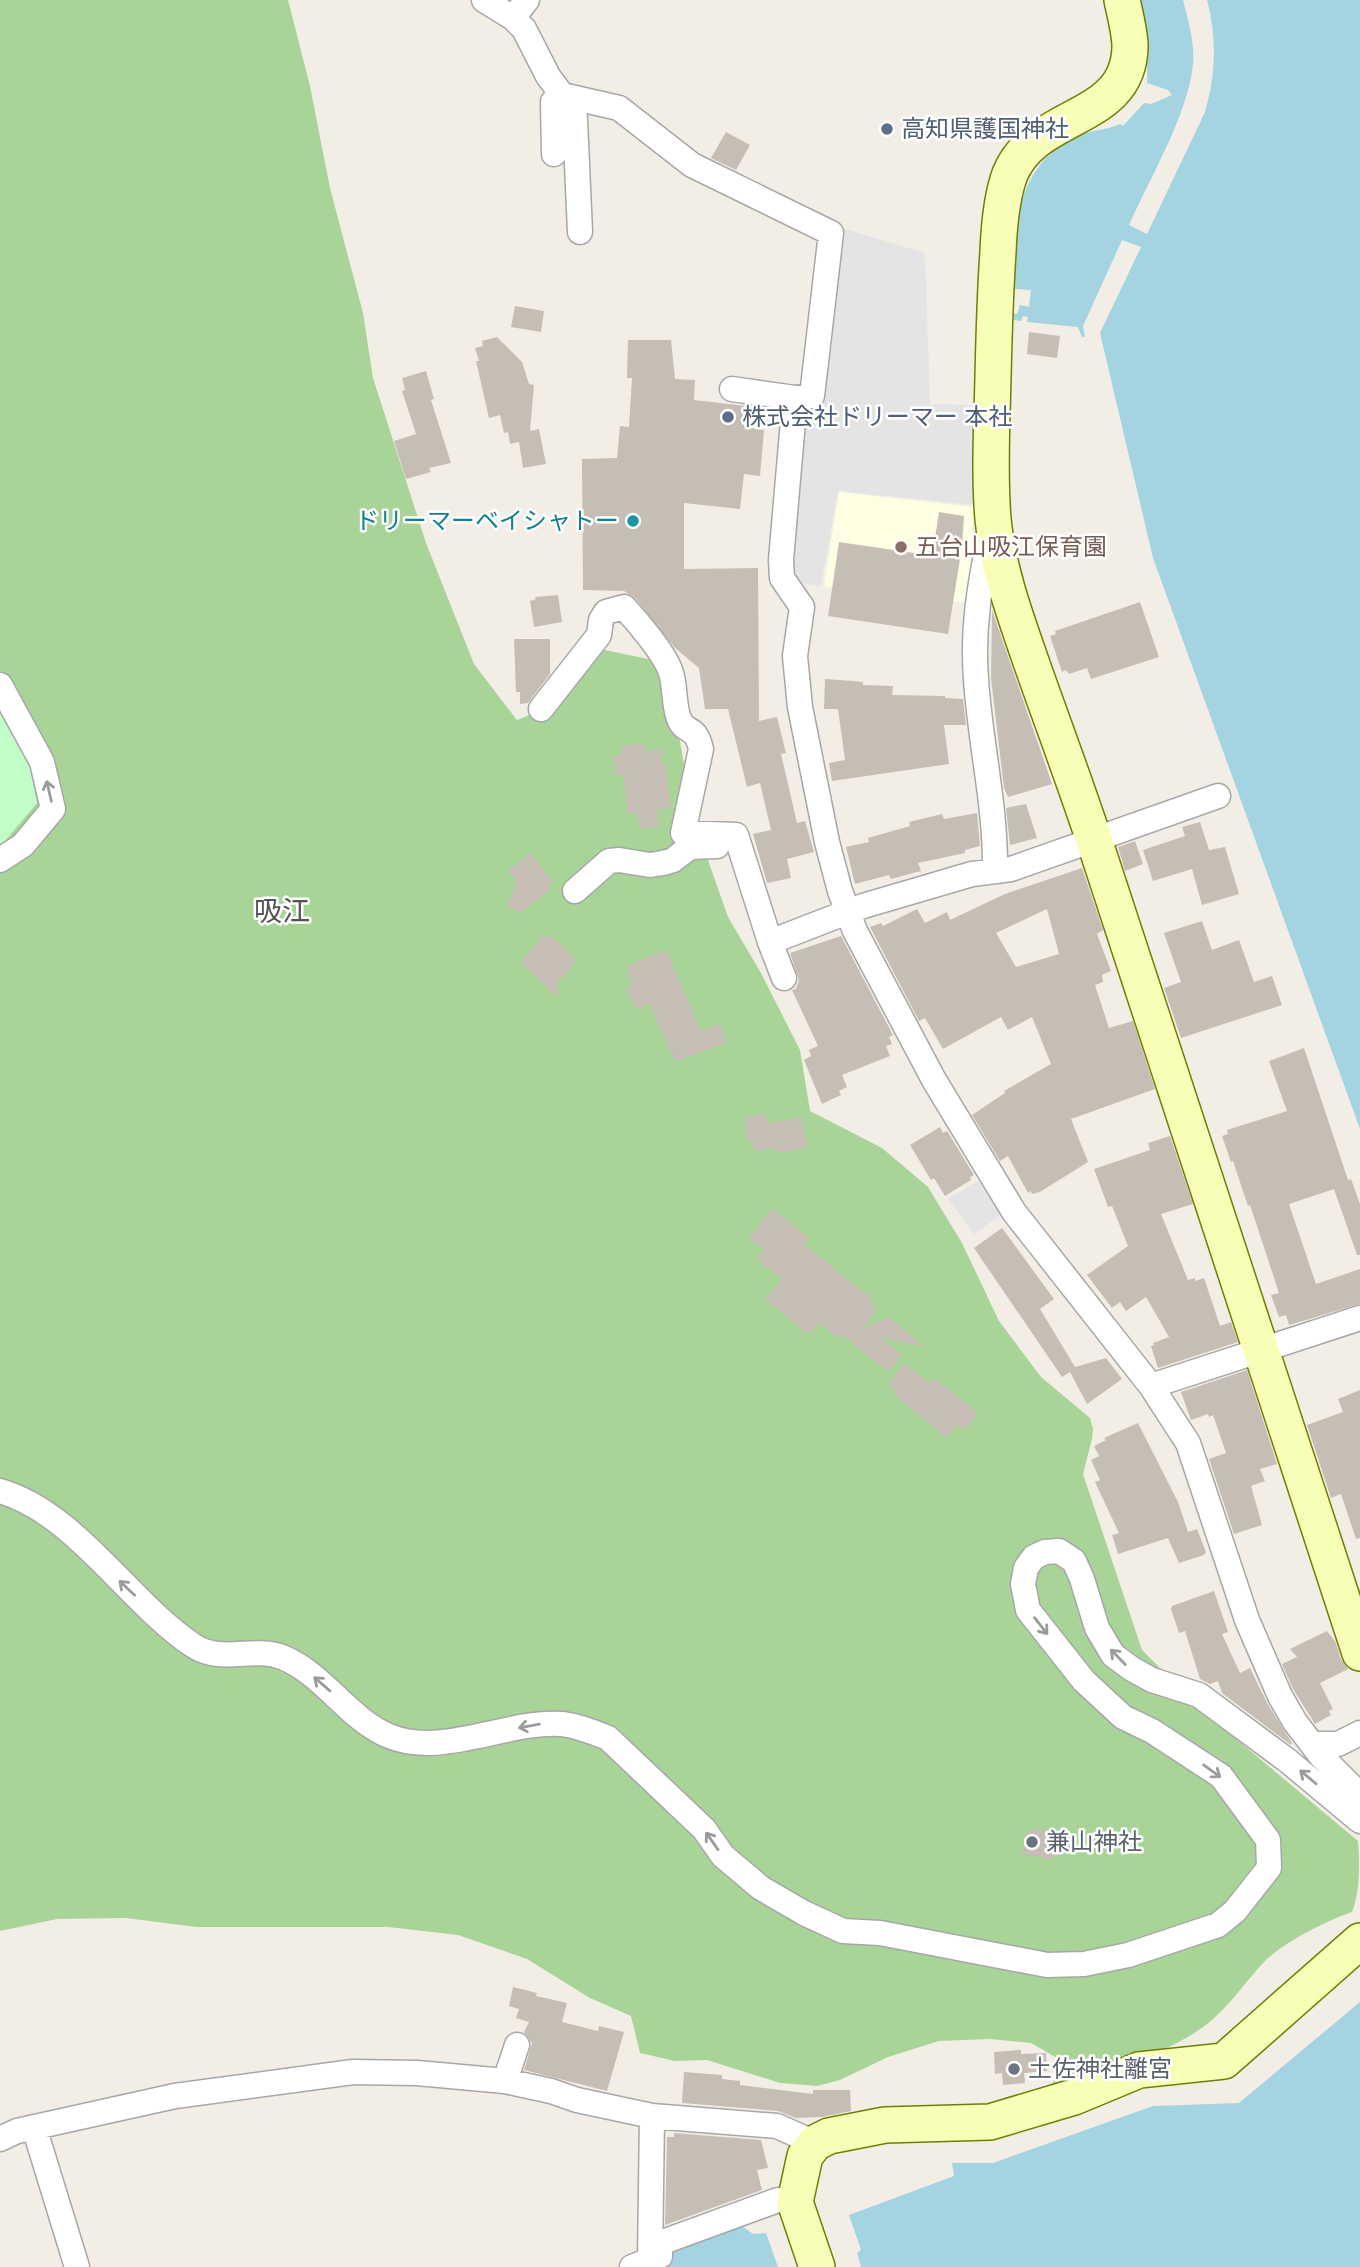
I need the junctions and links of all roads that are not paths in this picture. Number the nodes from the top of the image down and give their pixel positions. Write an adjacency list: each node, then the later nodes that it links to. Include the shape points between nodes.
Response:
1 (484, 0): 3 (street)
2 (1122, 0): 9 (street, via 1130,44 1123,78 1091,109 1030,144 1011,171 1006,188 994,304)
3 (520, 9): 4 (street, via 524,29 548,76)
4 (568, 96): 5 (street, via 553,102); 6 (street); 8 (street, via 619,108 692,166 831,233 812,396)
5 (554, 154)
6 (580, 232)
7 (732, 388): 8 (street)
8 (795, 398): 18 (street, via 780,560 782,578 802,607 795,656 800,707 827,842)
9 (993, 522): 13 (street, via 1007,590); 16 (street, via 979,588 975,656)
10 (0, 685): 15 (street, one-way to 10, via 23,845 53,809 42,762)
11 (541, 709): 14 (street, via 600,635 606,612 624,607 668,664 678,719 698,737 701,749 683,833 736,835)
12 (1218, 796): 13 (street)
13 (1094, 839): 16 (street); 22 (street)
14 (739, 846): 17 (street, via 690,847 673,860 649,865 609,861); 19 (street)
15 (0, 859)
16 (995, 871): 18 (street)
17 (575, 891)
18 (847, 912): 19 (street); 23 (street, via 913,1042 1014,1212)
19 (770, 942): 20 (street)
20 (784, 978)
21 (1360, 1318): 22 (street)
22 (1261, 1350): 23 (street); 25 (street)
23 (1152, 1386): 27 (street, via 1188,1443 1255,1644 1280,1696)
24 (0, 1491): 29 (street, one-way to 24, via 1199,1695 1152,1680 1113,1655 1097,1628 1074,1561 1059,1551 1045,1552 1026,1568 1023,1584 1028,1610 1084,1681 1123,1717 1221,1776 1268,1840 1269,1868 1218,1925 1128,1955 1084,1964 1047,1965 880,1933 843,1931 761,1888 723,1856 704,1829 608,1738 561,1724 436,1742 390,1737 282,1657 211,1654 195,1646 69,1532 46,1514)
25 (1360, 1653)
26 (1360, 1733): 27 (street, via 1338,1744)
27 (1312, 1744): 28 (street)
28 (1360, 1795)
29 (1360, 1821)
30 (1360, 1941): 36 (street, via 1224,2061 1139,2070 1074,2097 990,2122 885,2125 828,2136)
31 (517, 2045): 32 (street)
32 (505, 2081): 33 (street); 34 (street, via 353,2072 176,2096)
33 (652, 2116): 36 (street, via 777,2126); 38 (street)
34 (34, 2127): 35 (street); 39 (street)
35 (0, 2139)
36 (815, 2143): 40 (street, via 805,2156 795,2202)
37 (778, 2200): 38 (street, via 660,2243 660,2256)
38 (641, 2263)
39 (77, 2267)
40 (817, 2267)

